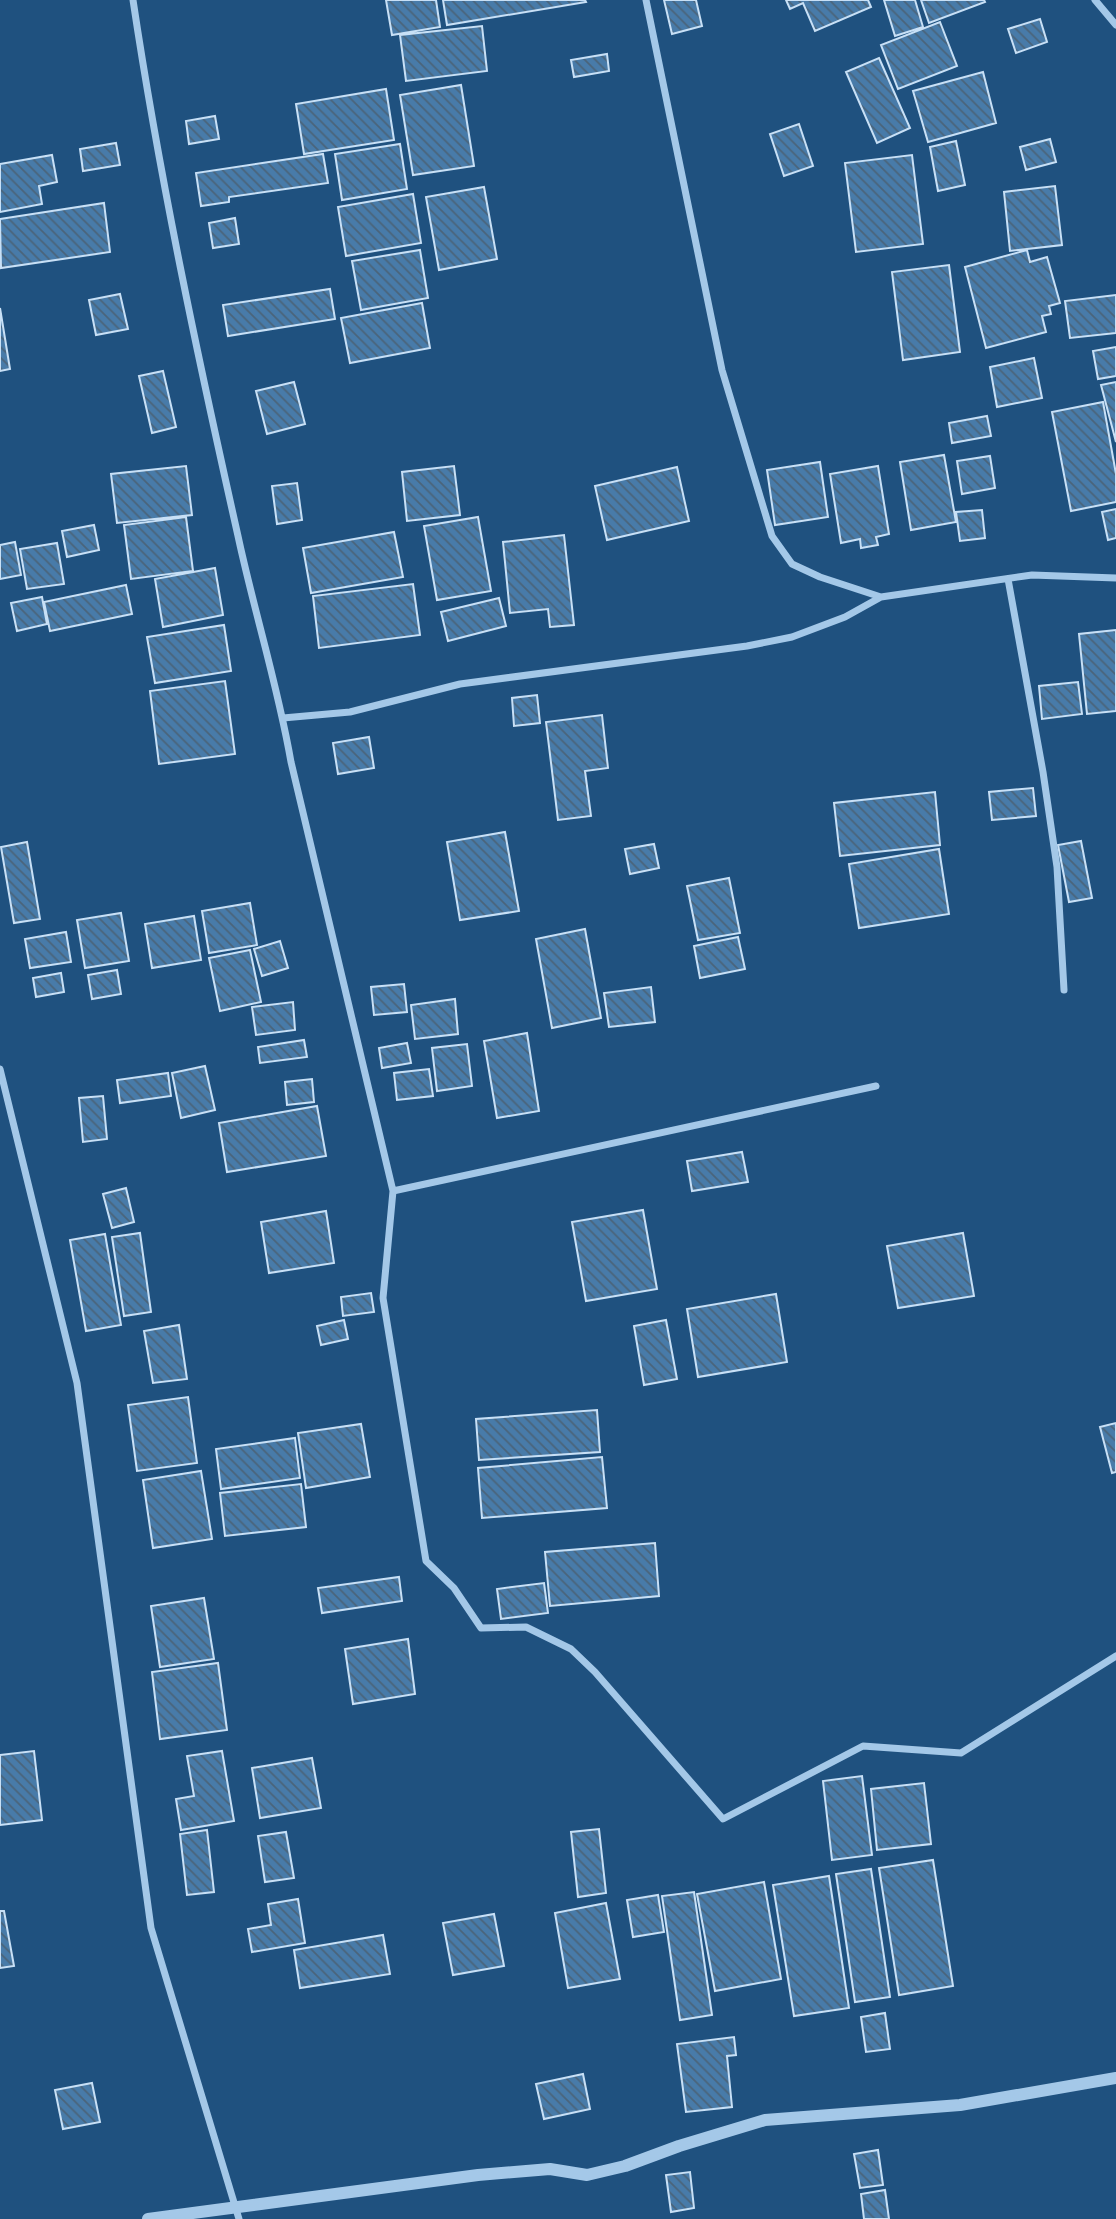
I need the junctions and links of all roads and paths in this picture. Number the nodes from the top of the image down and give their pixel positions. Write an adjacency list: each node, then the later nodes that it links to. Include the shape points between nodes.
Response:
1 (133, 0): 8 (street, via 187,304 238,539)
2 (646, 0): 7 (street, via 722,370 772,536 792,564)
3 (1095, 0): 4 (street)
4 (1116, 25)
5 (1116, 578): 6 (street, via 1032,575)
6 (1008, 579): 7 (street); 9 (street, via 1057,867)
7 (881, 597): 8 (street, via 792,637 460,684 350,712)
8 (284, 718): 12 (street)
9 (1064, 990)
10 (0, 1069): 15 (street, via 77,1383 150,1928)
11 (876, 1086): 12 (street)
12 (393, 1191): 13 (street, via 383,1298 426,1561 454,1588 481,1628 527,1627 571,1649 723,1819 863,1746 961,1754)
13 (1116, 1656)
14 (1116, 2078): 15 (street, via 960,2105 765,2120 587,2175 550,2169 478,2175)
15 (237, 2213): 16 (street)
16 (148, 2219)

